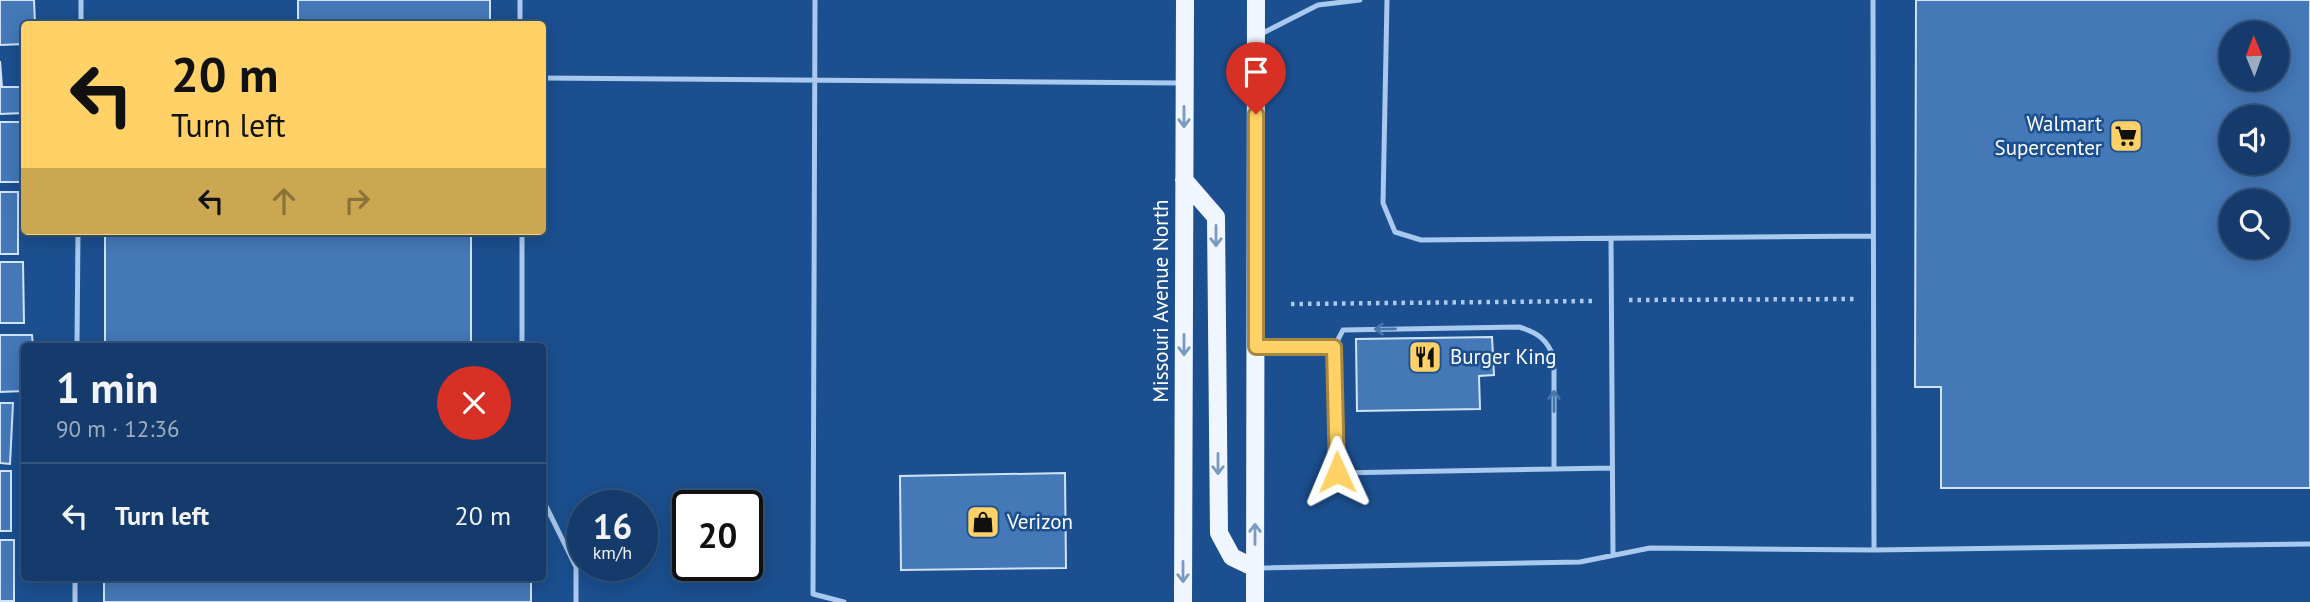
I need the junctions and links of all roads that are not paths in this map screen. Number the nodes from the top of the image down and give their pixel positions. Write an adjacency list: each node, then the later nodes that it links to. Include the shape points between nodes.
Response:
1 (81, 0): 9 (lane)
2 (520, 0): 10 (lane)
3 (816, 0): 13 (lane)
4 (1185, 0): 14 (main road, Missouri Avenue North)
5 (1256, 0): 11 (main road)
6 (1360, 0): 11 (lane, via 1318,5)
7 (1387, 0): 19 (lane, via 1384,203 1395,232 1421,240)
8 (1873, 0): 18 (lane)
9 (81, 21)
10 (520, 21)
11 (1256, 36): 22 (main road)
12 (546, 78): 13 (lane)
13 (815, 78): 14 (lane); 34 (lane, via 813,594)
14 (1184, 83): 15 (main road, Missouri Avenue North, one-way to 15)
15 (1184, 180): 30 (main road, one-way to 30, via 1216,217 1219,533 1231,557); 35 (main road, Missouri Avenue North, one-way to 35)
16 (78, 235): 20 (lane)
17 (522, 235): 21 (lane)
18 (1873, 236): 19 (lane); 28 (lane)
19 (1611, 239): 24 (lane)
20 (77, 343)
21 (522, 343)
22 (1256, 347): 23 (lane); 30 (main road, one-way to 22)
23 (1334, 347): 25 (lane, via 1337,472); 25 (lane, one-way to 23, via 1555,358 1548,342 1537,333 1519,327 1343,330)
24 (1612, 468): 25 (lane); 29 (lane)
25 (1554, 469)
26 (546, 506): 33 (lane, via 576,567)
27 (2310, 544): 28 (lane)
28 (1874, 550): 29 (lane, via 1650,548)
29 (1612, 555): 30 (lane, via 1580,562)
30 (1255, 568): 36 (main road)
31 (75, 581): 32 (lane)
32 (75, 602)
33 (576, 602)
34 (844, 602)
35 (1183, 602)
36 (1255, 602)

